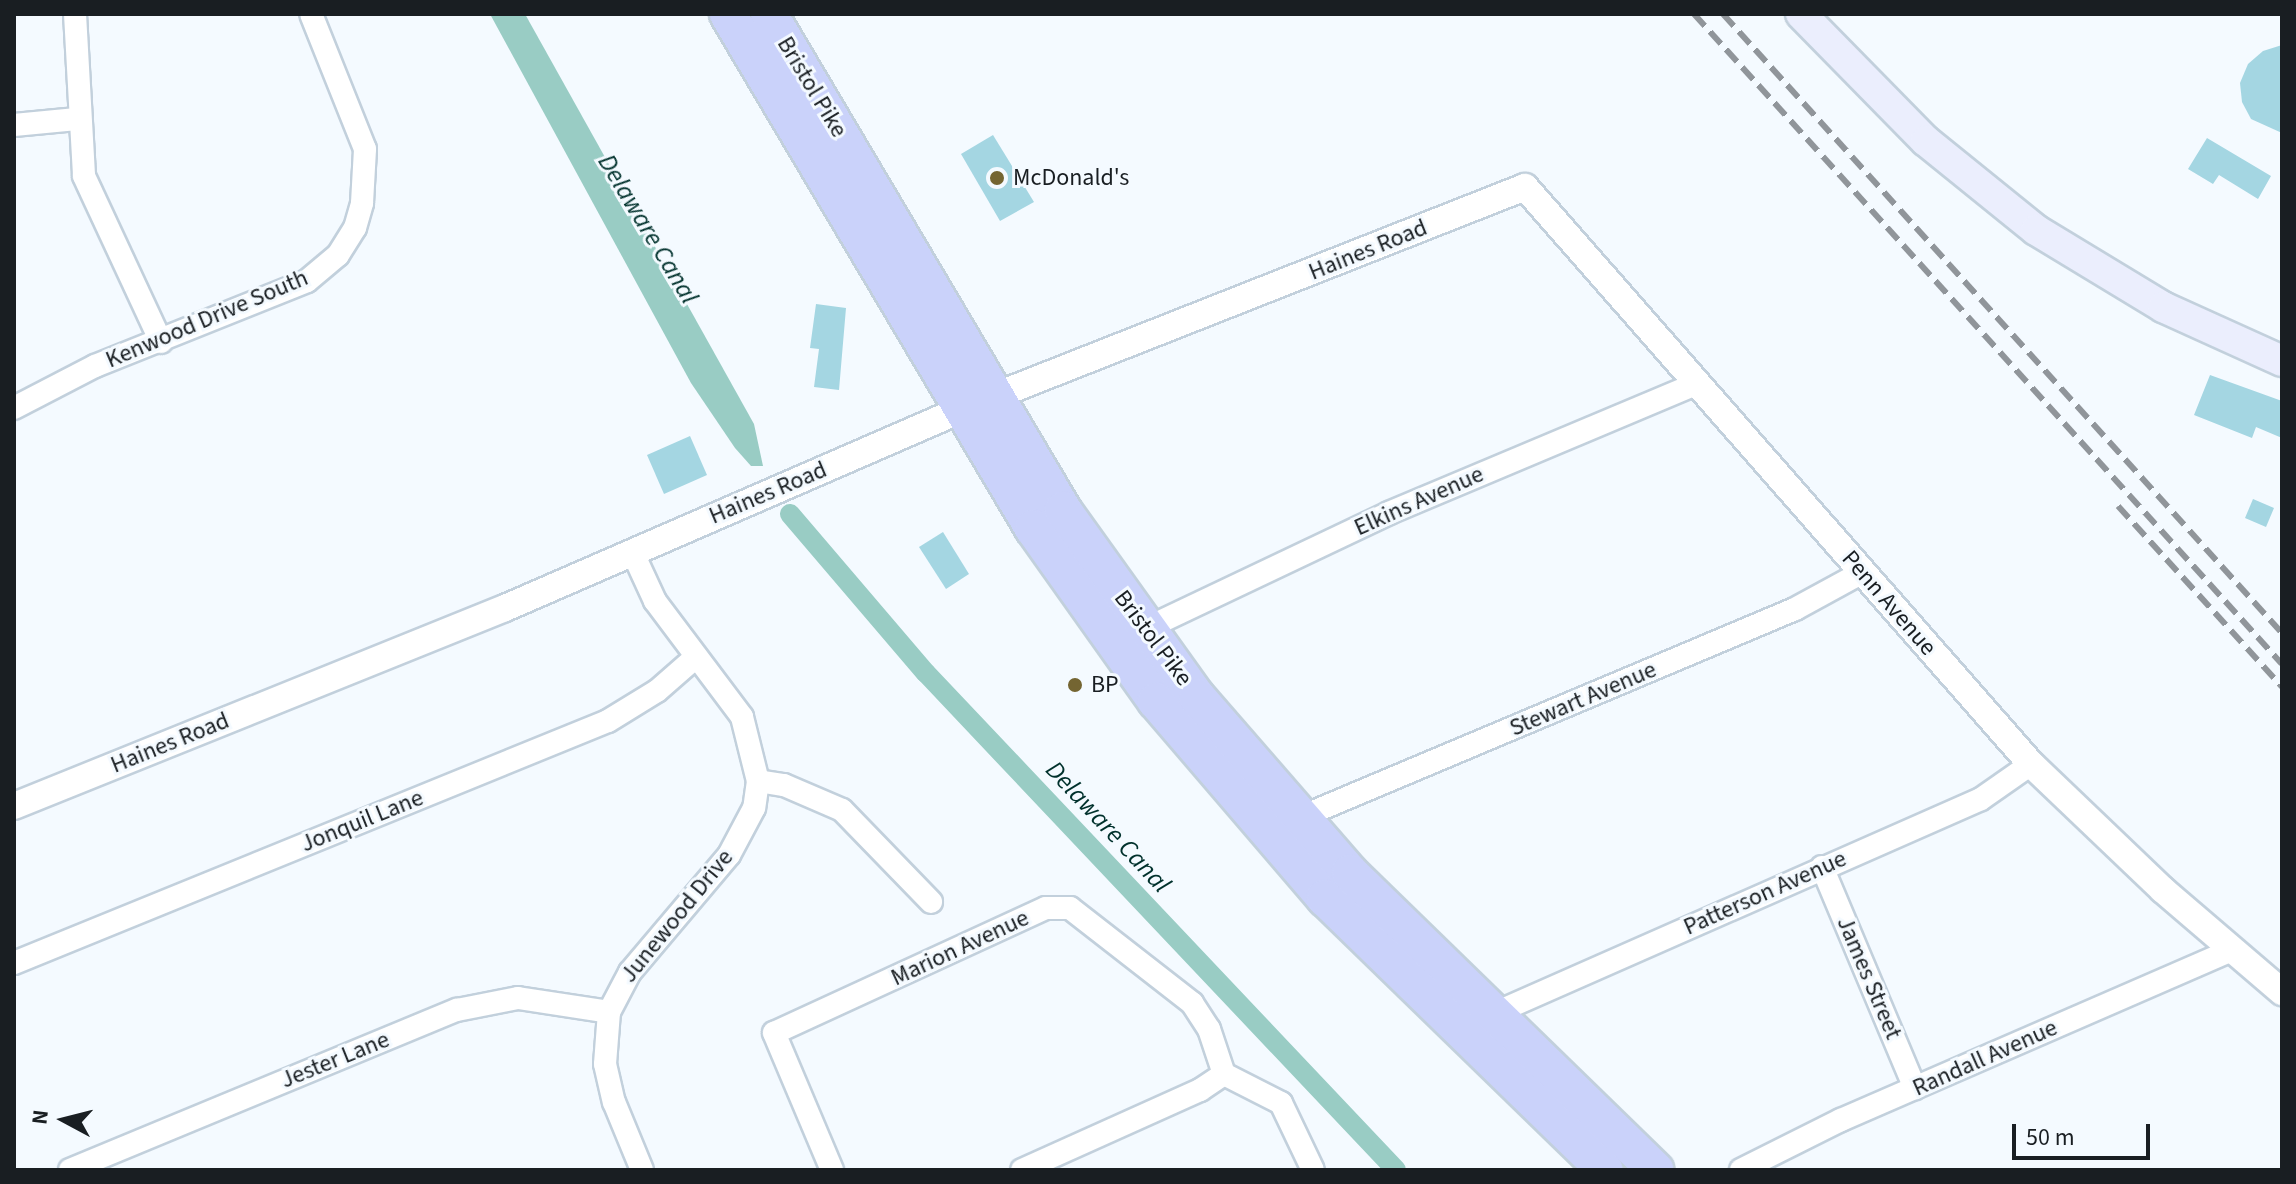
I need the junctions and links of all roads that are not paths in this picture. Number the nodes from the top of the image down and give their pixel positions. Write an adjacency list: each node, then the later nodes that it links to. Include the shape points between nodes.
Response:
1 (75, 14): 6 (street)
2 (311, 14): 9 (street, Kenwood Drive South, via 365,149 366,174 355,228 338,255 307,281)
3 (728, 14): 12 (highway, Bristol Pike)
4 (769, 14): 12 (highway, Bristol Pike)
5 (1801, 14): 10 (main road, via 1926,141 2036,230 2163,307)
6 (77, 119): 7 (street); 9 (street, via 79,157 95,205)
7 (14, 125)
8 (1525, 187): 11 (street, Penn Avenue); 12 (street, Haines Road)
9 (161, 342): 13 (street, Kenwood Drive South, via 95,366)
10 (2282, 361)
11 (1698, 383): 15 (street, Penn Avenue); 16 (street, Elkins Avenue, via 1389,513)
12 (978, 403): 14 (street, Haines Road); 16 (highway, Bristol Pike, via 1063,510); 32 (highway, Bristol Pike, via 1086,607 1223,784 1325,898)
13 (14, 408)
14 (632, 551): 17 (street, Junewood Drive, via 655,601); 20 (street, Haines Road)
15 (1863, 572): 18 (street, Penn Avenue); 21 (street, Stewart Avenue, via 1795,609)
16 (1145, 629): 21 (highway, Bristol Pike)
17 (696, 657): 19 (street, Junewood Drive, via 742,717); 25 (street, Jonquil Lane, via 657,691 608,721)
18 (2031, 764): 22 (street, Patterson Avenue, via 1981,799); 24 (street, Penn Avenue)
19 (758, 781): 23 (street, via 784,785 842,810); 27 (street, Junewood Drive, via 754,808 739,839 630,972)
20 (14, 806)
21 (1299, 818): 28 (highway, Bristol Pike)
22 (1822, 867): 28 (street, Patterson Avenue); 30 (street, James Street)
23 (931, 902)
24 (2232, 950): 26 (street, Penn Avenue); 30 (street, Randall Avenue)
25 (14, 963)
26 (2282, 992)
27 (609, 1012): 33 (street, Jester Lane, via 518,998 457,1010); 34 (street, Junewood Drive, via 605,1064)
28 (1493, 1014): 38 (highway, Bristol Pike)
29 (1224, 1074): 31 (street); 35 (street, Marion Avenue, via 1209,1029 1192,1003 1080,912 1046,908 774,1033); 37 (street, via 1281,1103)
30 (1915, 1088): 39 (street, Randall Avenue)
31 (1073, 1161): 36 (street)
32 (1602, 1168)
33 (70, 1170)
34 (642, 1170)
35 (832, 1170)
36 (1022, 1170)
37 (1313, 1170)
38 (1655, 1170)
39 (1741, 1170)

